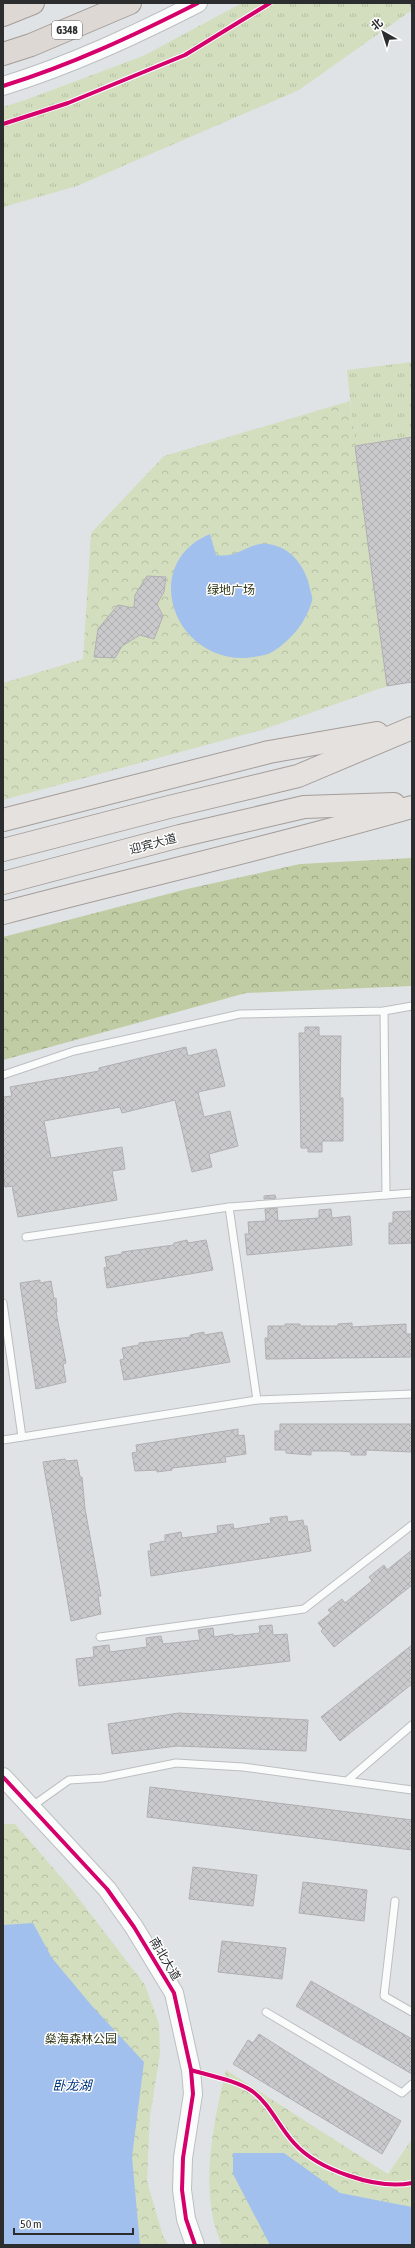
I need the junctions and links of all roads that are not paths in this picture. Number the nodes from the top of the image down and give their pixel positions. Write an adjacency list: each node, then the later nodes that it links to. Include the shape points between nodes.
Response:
1 (33, 3): 4 (highway)
2 (130, 3): 5 (highway, G348, via 31,45)
3 (198, 3): 6 (street, via 134,36 38,75)
4 (3, 15)
5 (3, 54)
6 (3, 86)
7 (412, 728): 10 (main road, via 270,752); 11 (main road, via 298,776)
8 (412, 803): 12 (main road, 迎宾大道, via 304,807 180,836)
9 (412, 807): 13 (main road, via 296,840 181,866)
10 (3, 820)
11 (3, 850)
12 (3, 884)
13 (3, 913)
14 (412, 1006): 15 (lane)
15 (384, 1011): 16 (lane, via 240,1014 74,1051); 18 (lane)
16 (3, 1075)
17 (412, 1193): 18 (lane)
18 (386, 1195): 19 (lane)
19 (229, 1207): 20 (lane); 23 (lane)
20 (26, 1237)
21 (3, 1303): 24 (lane)
22 (412, 1394): 23 (lane)
23 (257, 1400): 24 (lane)
24 (22, 1437): 25 (lane)
25 (3, 1440)
26 (412, 1525): 27 (lane, via 304,1609)
27 (100, 1637)
28 (412, 1726): 30 (lane)
29 (3, 1777): 32 (street, 南北大道)
30 (348, 1780): 31 (lane); 32 (lane, via 243,1767 176,1763 102,1778 69,1780)
31 (412, 1790)
32 (30, 1808): 37 (street, 南北大道, via 107,1889 134,1927 174,1993 191,2070 192,2094 183,2158 182,2190 186,2219)
33 (395, 1901): 35 (lane, via 384,1996)
34 (266, 2012): 36 (lane, via 402,2093)
35 (412, 2012)
36 (412, 2084)
37 (195, 2245)

